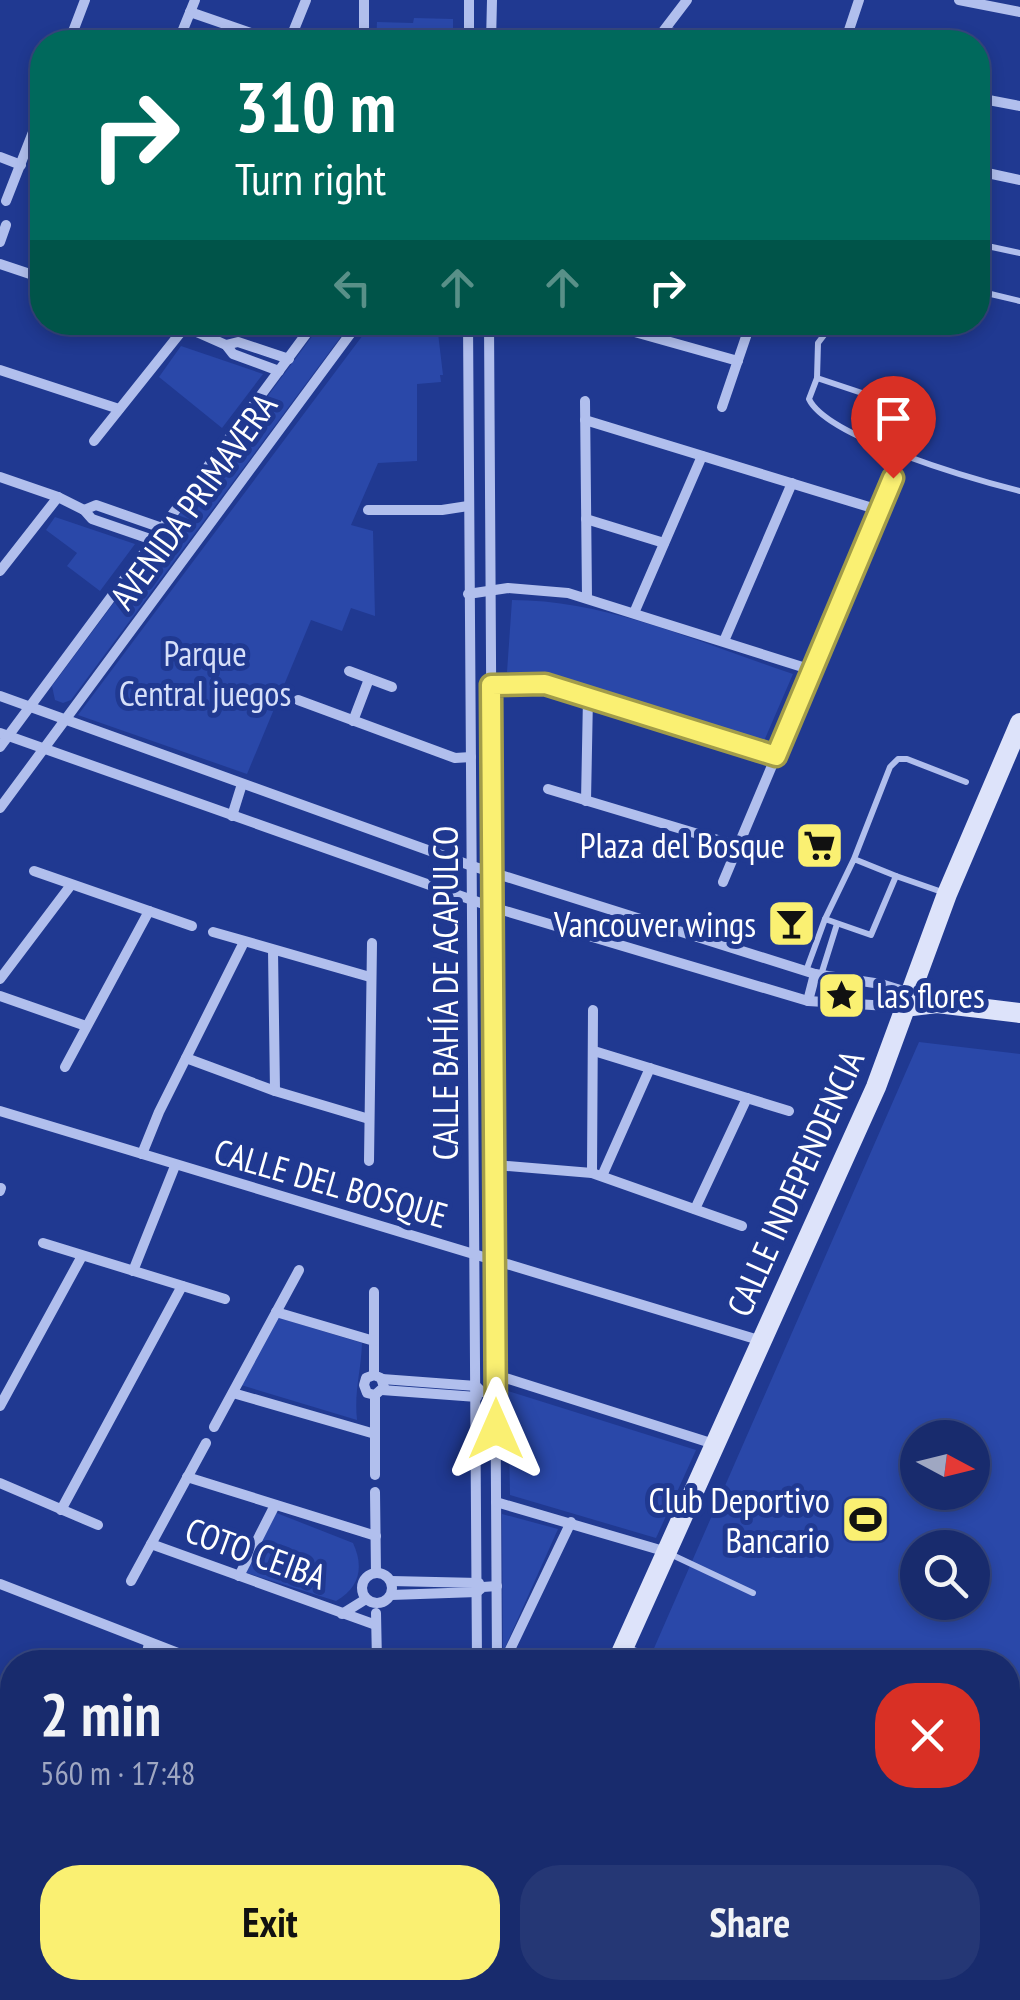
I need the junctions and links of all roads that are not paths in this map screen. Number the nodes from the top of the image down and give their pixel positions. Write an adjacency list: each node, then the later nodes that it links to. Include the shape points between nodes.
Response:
1 (86, 0): 12 (street)
2 (196, 0): 10 (street)
3 (306, 0): 15 (street)
4 (364, 0): 16 (street)
5 (469, 0): 17 (street)
6 (492, 0): 18 (street)
7 (687, 0): 19 (street)
8 (859, 0): 20 (street)
9 (959, 0): 11 (street)
10 (190, 12): 13 (street); 14 (street)
11 (1020, 12)
12 (74, 30)
13 (183, 30)
14 (242, 30)
15 (294, 30)
16 (364, 30)
17 (468, 30)
18 (491, 30)
19 (665, 30)
20 (848, 30)
21 (990, 100): 22 (street)
22 (1020, 106)
23 (30, 139): 25 (street)
24 (0, 157): 25 (street)
25 (20, 164): 28 (street)
26 (990, 174): 27 (street)
27 (1020, 180)
28 (6, 200)
29 (6, 224): 30 (street)
30 (0, 242)
31 (990, 247): 32 (lane)
32 (1020, 253)
33 (0, 264): 34 (street)
34 (30, 274)
35 (990, 294): 36 (lane)
36 (1020, 302)
37 (172, 335): 57 (street)
38 (205, 335): 46 (street)
39 (306, 335): 47 (street, AVENIDA PRIMAVERA)
40 (349, 335): 89 (street, AVENIDA PRIMAVERA)
41 (468, 335): 53 (street, CALLE BAHÍA DE ACAPULCO)
42 (489, 335): 52 (street, CALLE BAHÍA DE ACAPULCO)
43 (645, 335): 48 (street)
44 (747, 335): 48 (street)
45 (824, 335): 51 (lane)
46 (226, 344): 47 (street); 50 (street, via 233,354)
47 (289, 359): 50 (street, AVENIDA PRIMAVERA)
48 (738, 361): 56 (street)
49 (0, 370): 57 (street)
50 (280, 371): 71 (street, AVENIDA PRIMAVERA)
51 (817, 378): 55 (lane); 64 (lane, via 809,399 828,420 890,450)
52 (489, 394): 53 (street); 75 (street, CALLE BAHÍA DE ACAPULCO)
53 (468, 395): 66 (street, CALLE BAHÍA DE ACAPULCO)
54 (585, 401): 58 (street)
55 (892, 403)
56 (722, 407)
57 (120, 409): 59 (street)
58 (585, 420): 60 (street); 70 (street)
59 (94, 442)
60 (702, 456): 63 (street); 73 (street)
61 (0, 477): 65 (street)
62 (893, 478): 69 (street)
63 (792, 483): 69 (street); 79 (street)
64 (1020, 492)
65 (58, 498): 67 (street); 74 (street)
66 (468, 506): 68 (street); 76 (street, CALLE BAHÍA DE ACAPULCO)
67 (84, 510): 71 (street, via 96,505); 72 (street, via 92,520)
68 (368, 510)
69 (880, 510): 80 (street)
70 (586, 519): 73 (street); 77 (street)
71 (162, 528): 72 (street, AVENIDA PRIMAVERA)
72 (154, 540): 88 (street, AVENIDA PRIMAVERA)
73 (664, 543): 78 (street)
74 (0, 571)
75 (490, 590): 76 (street); 77 (street); 83 (street, CALLE BAHÍA DE ACAPULCO)
76 (468, 594): 95 (street, CALLE BAHÍA DE ACAPULCO)
77 (588, 598): 78 (street)
78 (634, 612): 79 (street)
79 (724, 641): 80 (street)
80 (812, 670): 96 (street)
81 (349, 671): 82 (street)
82 (369, 678): 84 (street); 90 (street)
83 (491, 685): 86 (street, via 532,682); 107 (street, CALLE BAHÍA DE ACAPULCO)
84 (392, 687)
85 (0, 696): 88 (street)
86 (588, 697): 96 (street); 100 (street)
87 (298, 700): 90 (street)
88 (29, 707): 89 (street); 92 (street, AVENIDA PRIMAVERA)
89 (65, 720): 94 (street, AVENIDA PRIMAVERA); 98 (street)
90 (353, 721): 95 (street, via 455,758)
91 (1020, 723): 111 (street, CALLE INDEPENDENCIA)
92 (4, 734): 93 (street, AVENIDA PRIMAVERA); 94 (street)
93 (0, 748)
94 (44, 749): 101 (street, AVENIDA PRIMAVERA); 102 (street)
95 (471, 756): 105 (street, CALLE BAHÍA DE ACAPULCO)
96 (776, 756): 103 (street)
97 (966, 782): 104 (lane, via 898,759)
98 (242, 784): 102 (street); 105 (street)
99 (548, 789): 100 (street)
100 (586, 801): 103 (street)
101 (0, 808)
102 (232, 816): 112 (street)
103 (738, 846): 109 (street)
104 (854, 859): 108 (lane); 115 (lane)
105 (472, 866): 107 (street); 112 (street, CALLE BAHÍA DE ACAPULCO)
106 (34, 872): 110 (street)
107 (492, 872): 113 (street, CALLE BAHÍA DE ACAPULCO); 122 (street)
108 (896, 876): 111 (lane); 116 (lane, via 871,935)
109 (723, 882)
110 (71, 885): 114 (street); 124 (street)
111 (947, 894): 126 (street, CALLE INDEPENDENCIA)
112 (472, 901): 113 (street); 148 (street, CALLE BAHÍA DE ACAPULCO)
113 (492, 907): 127 (street); 142 (street, CALLE BAHÍA DE ACAPULCO)
114 (149, 911): 117 (street); 130 (street)
115 (826, 919): 116 (lane); 122 (lane)
116 (838, 924): 122 (lane)
117 (192, 926)
118 (213, 932): 119 (street)
119 (244, 942): 121 (street); 132 (street)
120 (372, 944): 123 (street)
121 (273, 950): 123 (street); 135 (street)
122 (814, 973): 126 (street); 127 (street)
123 (370, 978): 139 (street)
124 (0, 979)
125 (0, 996): 130 (street)
126 (906, 1000): 127 (street); 129 (street); 158 (street, CALLE INDEPENDENCIA, via 876,1087)
127 (808, 1001)
128 (593, 1010): 131 (street)
129 (1020, 1013)
130 (86, 1026): 133 (street)
131 (594, 1051): 134 (street); 144 (street)
132 (186, 1058): 135 (street); 140 (street)
133 (66, 1067)
134 (650, 1068): 136 (street); 144 (street)
135 (275, 1091): 139 (street)
136 (747, 1098): 138 (street); 145 (street)
137 (0, 1111): 140 (street, CALLE DEL BOSQUE)
138 (789, 1111)
139 (369, 1119): 141 (street)
140 (142, 1154): 143 (street, CALLE DEL BOSQUE)
141 (369, 1161)
142 (495, 1165): 144 (street); 150 (street, CALLE BAHÍA DE ACAPULCO)
143 (175, 1166): 148 (street, CALLE DEL BOSQUE); 152 (street)
144 (597, 1174): 145 (street)
145 (695, 1209): 146 (street)
146 (742, 1226)
147 (43, 1244): 149 (street)
148 (473, 1254): 150 (street, CALLE DEL BOSQUE); 161 (street, CALLE BAHÍA DE ACAPULCO)
149 (82, 1256): 152 (street); 164 (street)
150 (496, 1260): 158 (street, CALLE DEL BOSQUE); 159 (street, CALLE BAHÍA DE ACAPULCO)
151 (299, 1270): 156 (street)
152 (133, 1271): 153 (street)
153 (182, 1286): 155 (street); 175 (street)
154 (374, 1292): 157 (street)
155 (225, 1299)
156 (276, 1312): 157 (street); 162 (street)
157 (374, 1341): 160 (street)
158 (762, 1341): 168 (street, CALLE INDEPENDENCIA)
159 (496, 1375): 163 (street, CALLE BAHÍA DE ACAPULCO); 168 (street)
160 (378, 1385): 161 (street); 166 (street)
161 (478, 1392): 163 (street); 187 (street, CALLE BAHÍA DE ACAPULCO)
162 (233, 1393): 165 (street); 166 (street)
163 (496, 1393): 173 (street, CALLE BAHÍA DE ACAPULCO)
164 (0, 1406)
165 (214, 1427)
166 (375, 1434): 169 (street)
167 (206, 1443): 170 (street)
168 (716, 1444): 180 (street, CALLE INDEPENDENCIA)
169 (375, 1475)
170 (188, 1477): 174 (street, COTO CEIBA); 179 (street)
171 (0, 1484): 175 (street)
172 (376, 1492): 178 (street)
173 (496, 1502): 176 (street); 186 (street, CALLE BAHÍA DE ACAPULCO)
174 (275, 1504): 178 (street, COTO CEIBA); 182 (street)
175 (61, 1510): 177 (street)
176 (571, 1522): 180 (street); 198 (street)
177 (98, 1525)
178 (376, 1536): 181 (street)
179 (152, 1544): 182 (street, COTO CEIBA); 183 (street)
180 (667, 1552): 188 (lane); 199 (street, CALLE INDEPENDENCIA)
181 (376, 1573): 184 (street); 190 (street, via 362,1583)
182 (238, 1576): 191 (street, COTO CEIBA)
183 (131, 1581)
184 (391, 1581): 187 (street); 189 (street)
185 (0, 1584): 192 (street)
186 (497, 1586): 187 (street); 197 (street, CALLE BAHÍA DE ACAPULCO)
187 (479, 1587): 189 (street); 196 (street, CALLE BAHÍA DE ACAPULCO)
188 (754, 1593)
189 (390, 1595): 190 (street, via 378,1604)
190 (366, 1599): 191 (street, COTO CEIBA)
191 (342, 1614): 195 (street, COTO CEIBA, via 376,1619)
192 (149, 1642): 193 (street); 194 (street)
193 (147, 1650)
194 (170, 1650)
195 (376, 1650)
196 (478, 1650)
197 (497, 1650)
198 (510, 1650)
199 (623, 1650)

